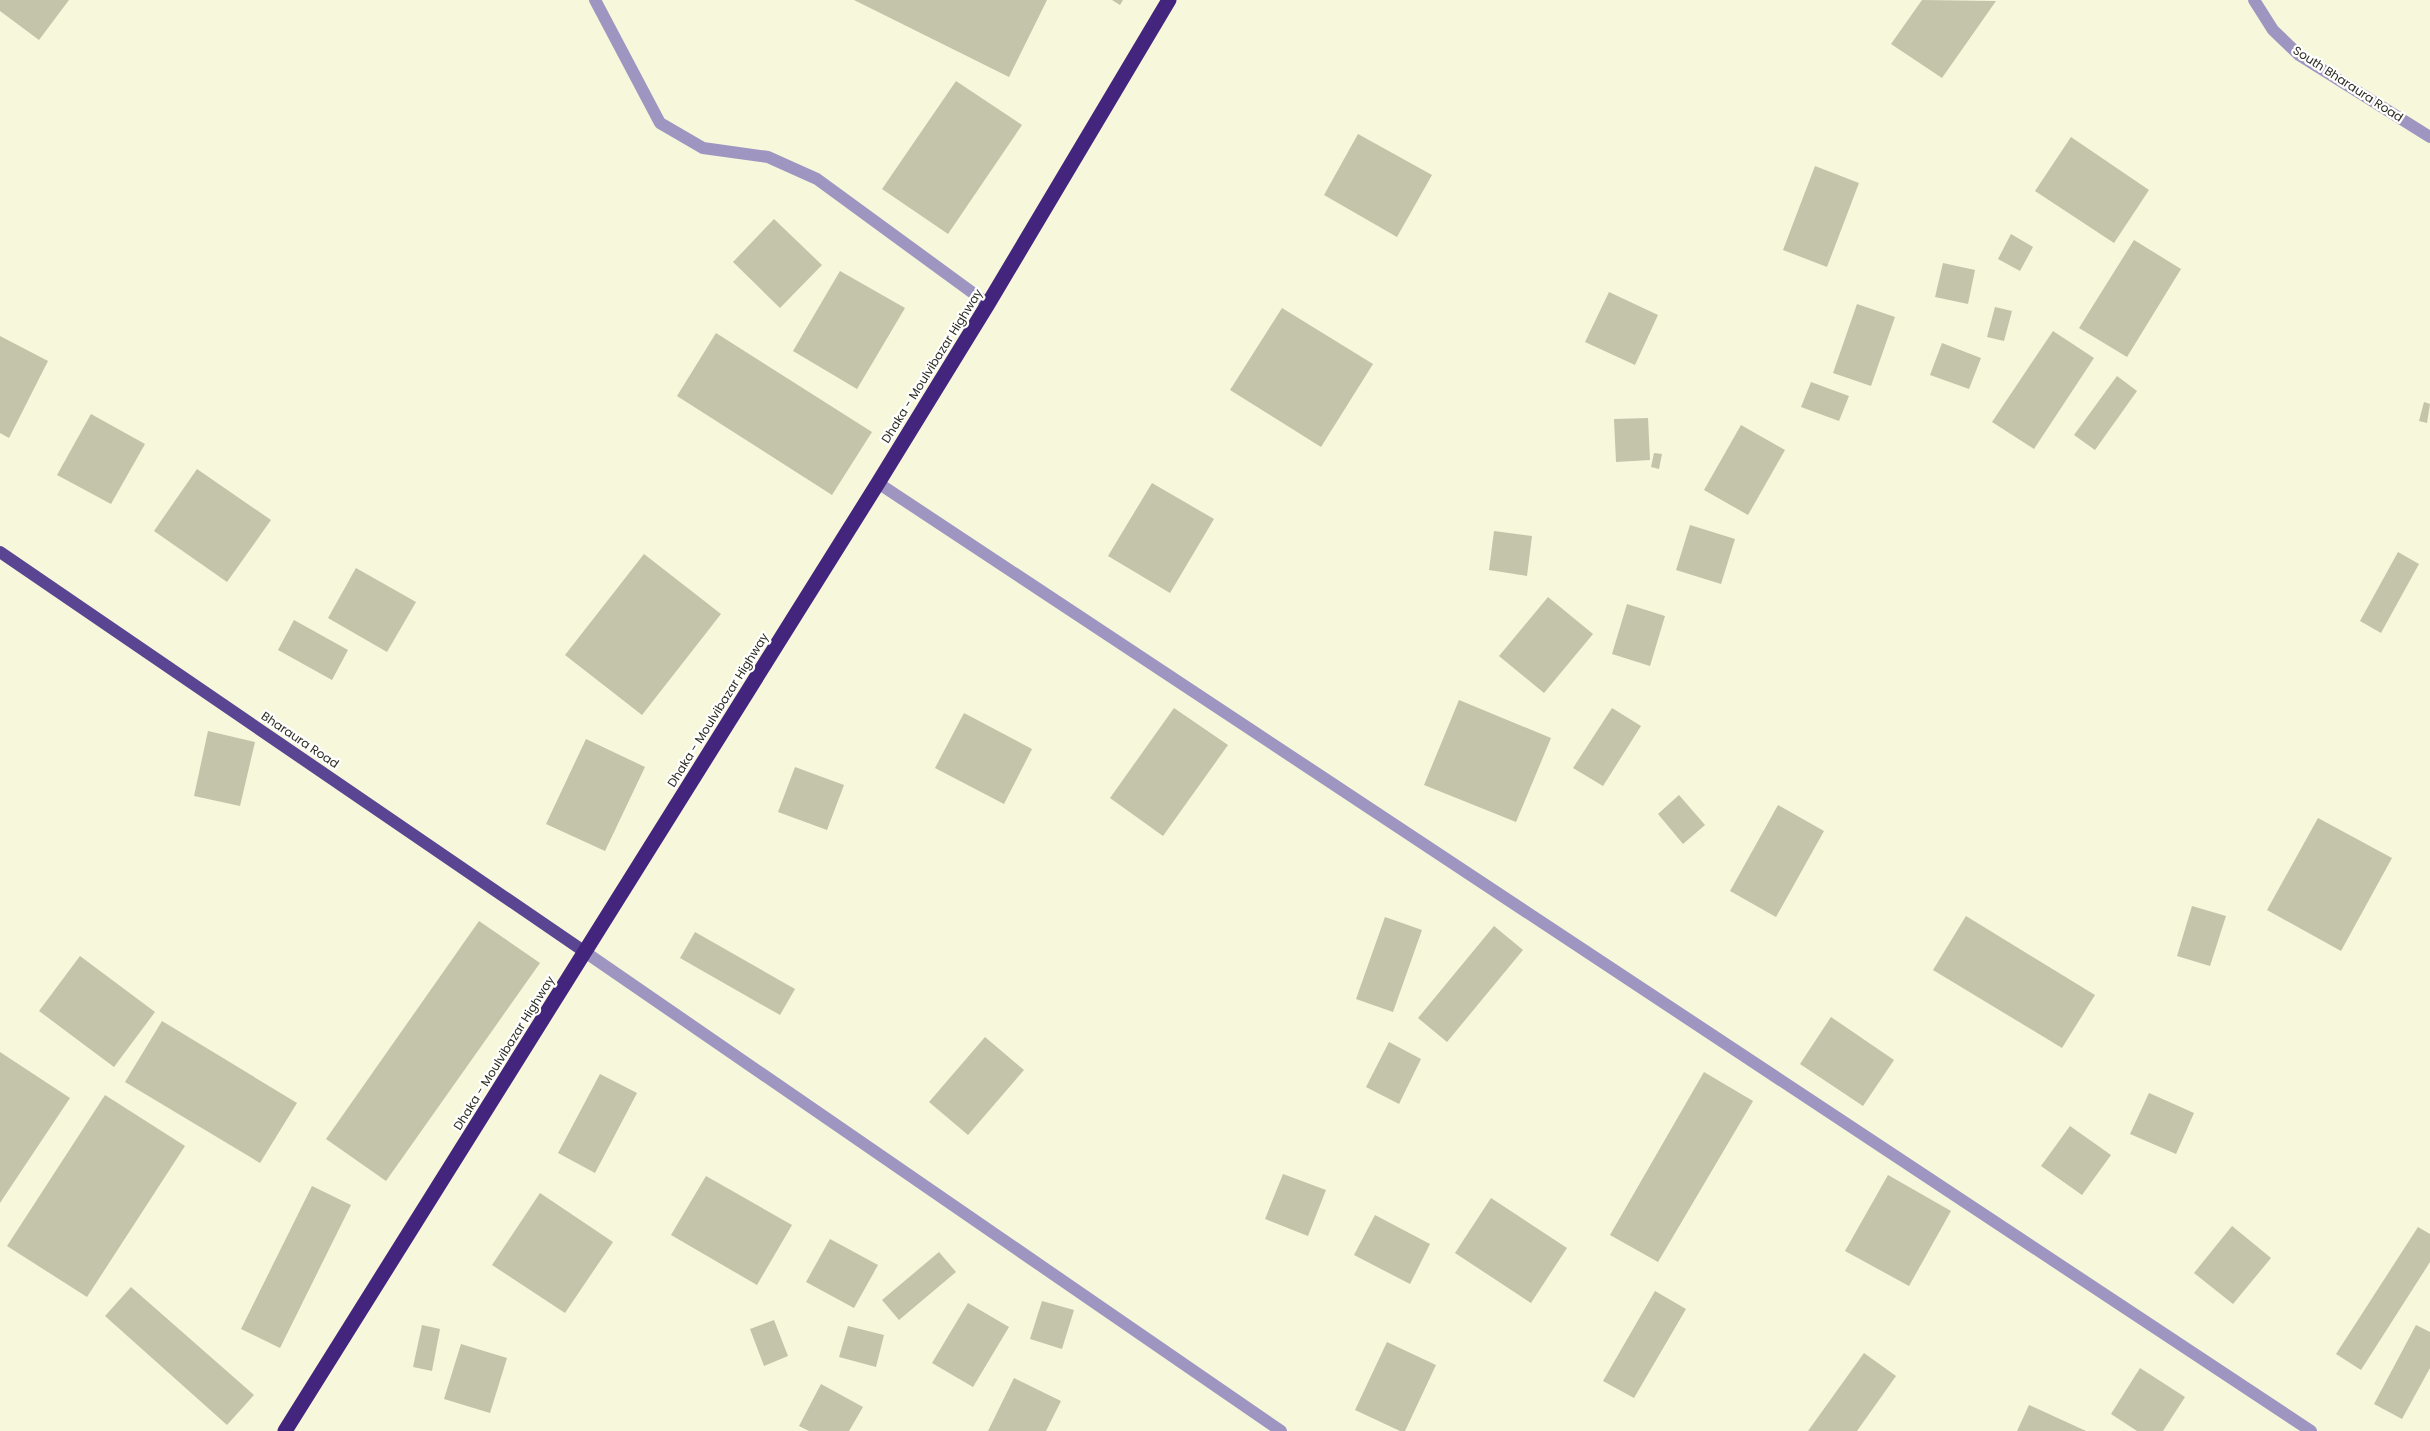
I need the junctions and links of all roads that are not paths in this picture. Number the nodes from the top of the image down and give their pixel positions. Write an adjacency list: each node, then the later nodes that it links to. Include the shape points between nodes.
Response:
1 (595, 0): 5 (street, via 660,123 703,148 768,157 817,179)
2 (1170, 0): 5 (highway, Dhaka - Moulvibazar Highway)
3 (2254, 0): 4 (street, South Bharaura Road, via 2273,30 2299,55)
4 (2430, 137)
5 (988, 304): 6 (highway, Dhaka - Moulvibazar Highway)
6 (878, 483): 8 (highway, Dhaka - Moulvibazar Highway); 11 (street)
7 (0, 552): 8 (main road, Bharaura Road)
8 (585, 952): 9 (highway, Dhaka - Moulvibazar Highway); 10 (street)
9 (285, 1431)
10 (1282, 1431)
11 (2311, 1431)

